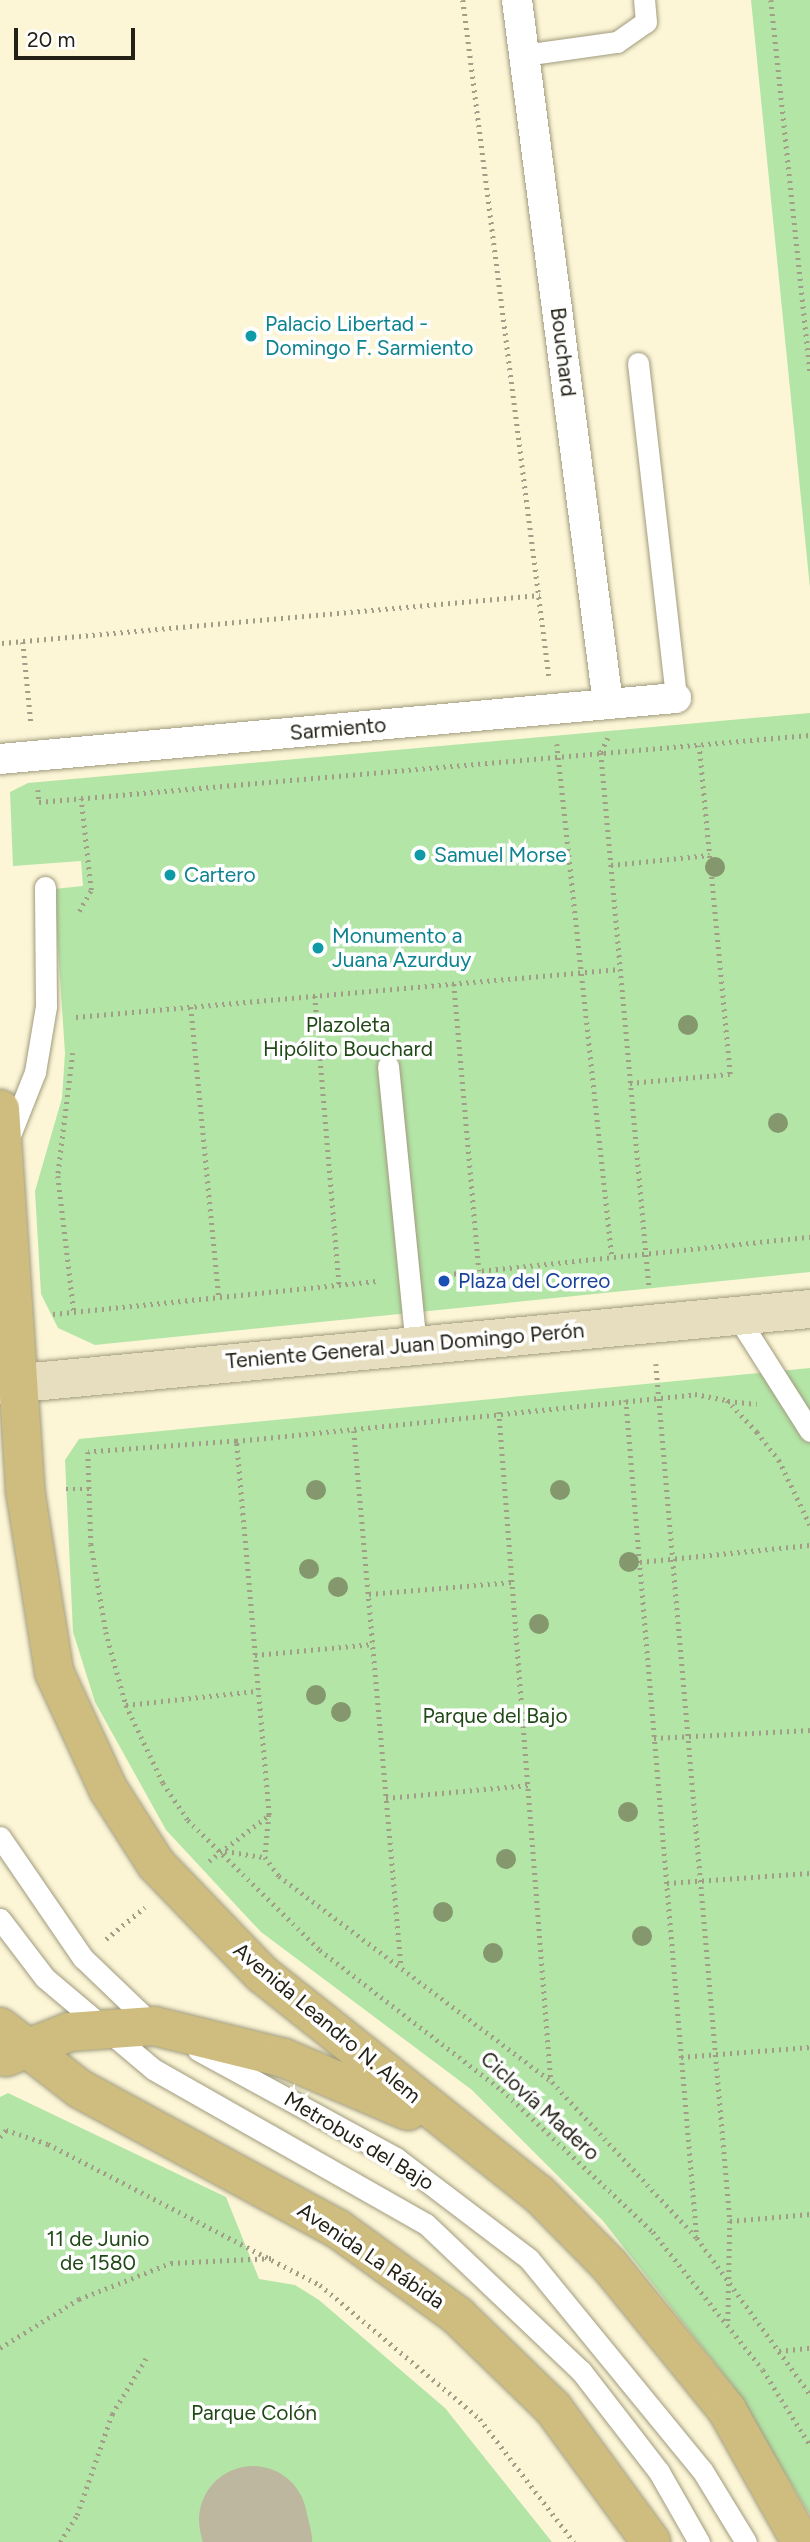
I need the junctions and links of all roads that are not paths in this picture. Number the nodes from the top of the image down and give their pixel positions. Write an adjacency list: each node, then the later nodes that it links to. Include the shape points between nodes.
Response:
1 (517, 0): 3 (street, Bouchard)
2 (644, 0): 3 (lane, via 646,22 617,42)
3 (524, 55): 6 (street, Bouchard)
4 (638, 363): 5 (lane)
5 (676, 698): 6 (street, Sarmiento)
6 (616, 704): 7 (street, Sarmiento)
7 (0, 759)
8 (45, 887): 11 (lane, via 46,1006 35,1072)
9 (388, 1066): 14 (lane)
10 (0, 1109): 11 (main road, Avenida Leandro N. Alem)
11 (2, 1151): 15 (main road, Avenida Leandro N. Alem)
12 (810, 1309): 13 (main road, Teniente General Juan Domingo Perón)
13 (737, 1316): 14 (main road, Teniente General Juan Domingo Perón); 16 (lane)
14 (416, 1345): 15 (main road, Teniente General Juan Domingo Perón)
15 (8, 1384): 22 (main road, Avenida Leandro N. Alem, via 54,1672 108,1789 174,1884 262,1974)
16 (810, 1431)
17 (0, 1837): 20 (lane, Metrobus del Bajo, via 83,1958)
18 (0, 1919): 19 (lane, Metrobus del Bajo, via 45,1978)
19 (98, 2026): 20 (main road); 21 (main road); 24 (lane, Metrobus del Bajo, via 153,2069 426,2224 581,2371 659,2472)
20 (154, 2026): 22 (main road, via 240,2043 316,2068); 25 (lane, Metrobus del Bajo, via 396,2158 529,2259 702,2470)
21 (8, 2045): 23 (main road, Avenida La Rábida, via 338,2229 458,2316 553,2408)
22 (464, 2138): 26 (main road, via 539,2194 610,2266 727,2410)
23 (651, 2542)
24 (699, 2542)
25 (746, 2542)
26 (801, 2542)

